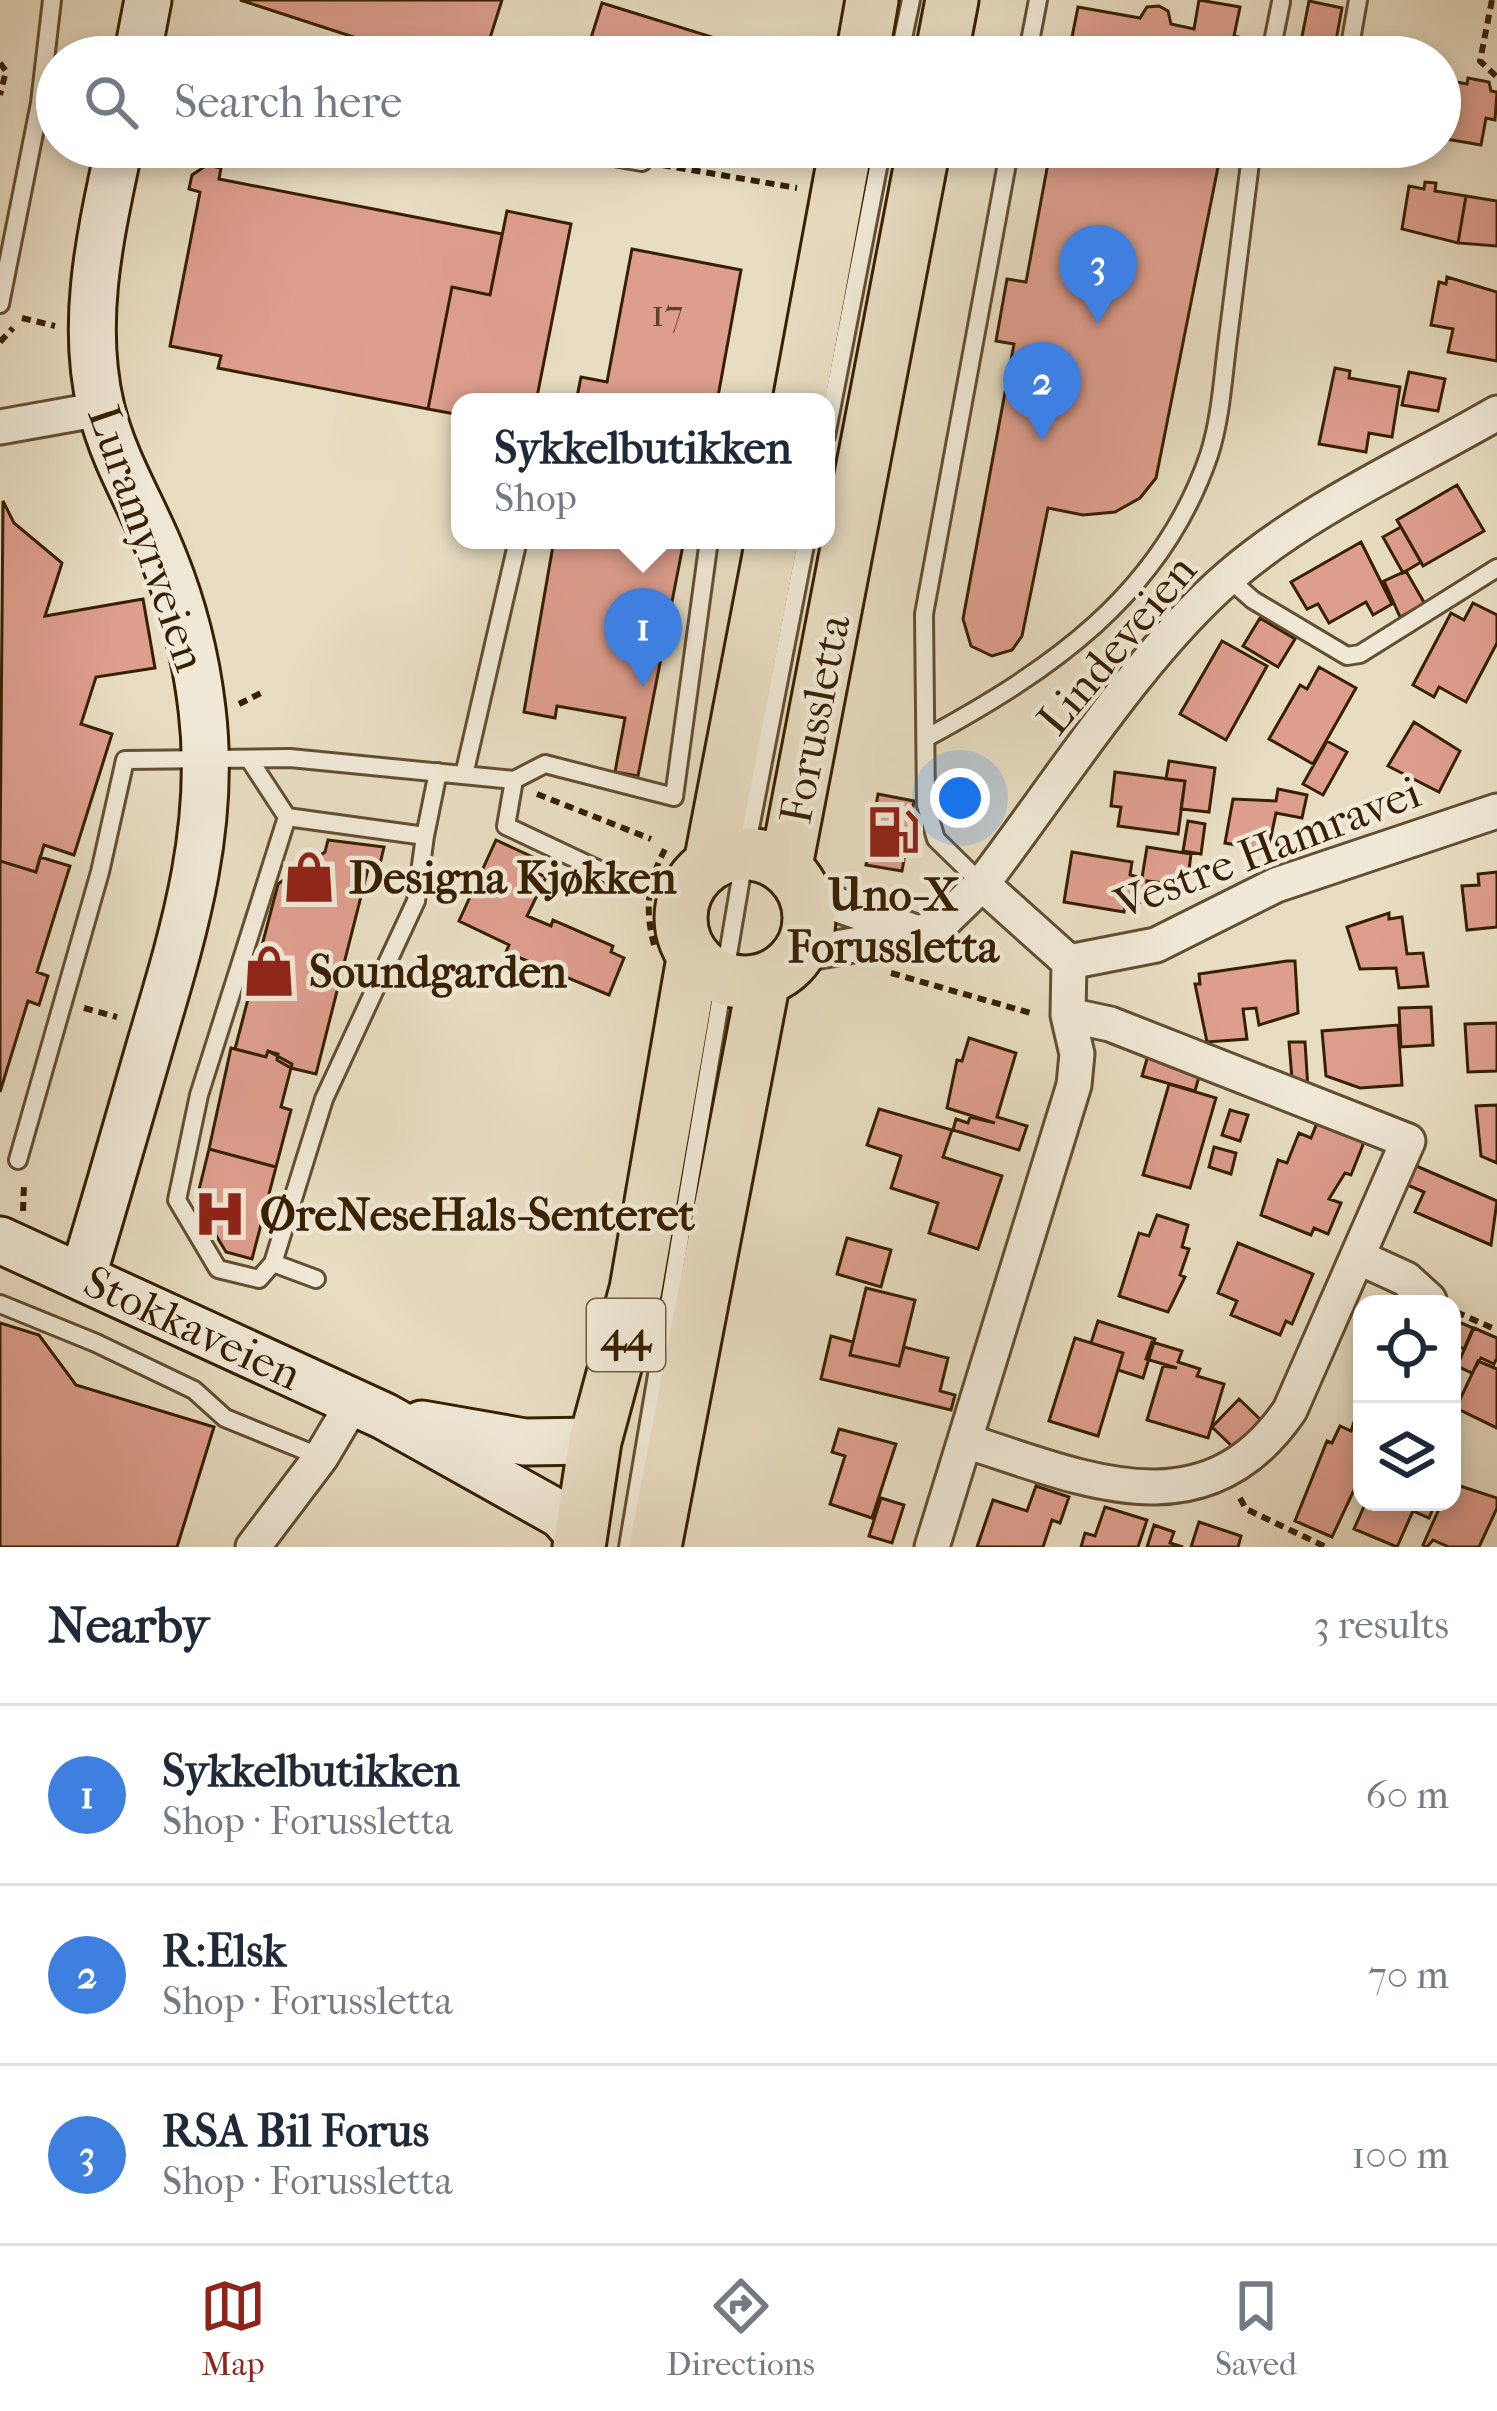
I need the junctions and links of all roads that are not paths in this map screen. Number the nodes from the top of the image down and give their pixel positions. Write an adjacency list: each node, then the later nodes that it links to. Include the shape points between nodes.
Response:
1 (52, 0): 9 (lane)
2 (148, 0): 10 (street)
3 (872, 0): 11 (main road)
4 (910, 0): 12 (lane)
5 (952, 0): 13 (main road)
6 (1038, 0): 14 (lane)
7 (1358, 0): 16 (lane)
8 (1278, 1): 15 (lane)
9 (48, 36)
10 (141, 36)
11 (866, 36)
12 (903, 36)
13 (945, 36)
14 (1031, 36)
15 (1273, 36)
16 (1352, 36)
17 (36, 119): 24 (lane)
18 (115, 168): 28 (street, Luramyrveien, via 91,314)
19 (842, 168): 26 (main road)
20 (878, 168): 27 (lane)
21 (919, 168): 31 (main road, Forussletta / 44)
22 (1006, 168): 39 (lane, via 924,614)
23 (1249, 168): 39 (lane, via 1221,396 1210,453 1190,496 1132,585 1078,646)
24 (4, 244): 25 (lane)
25 (0, 304)
26 (801, 393)
27 (834, 393)
28 (101, 409): 30 (street); 40 (street, Luramyrveien, via 180,605)
29 (1497, 413): 38 (street, Lindeveien, via 1269,545)
30 (0, 427)
31 (835, 499)
32 (516, 549): 42 (lane)
33 (709, 549): 43 (lane, via 674,796 545,764)
34 (771, 549): 47 (main road, Forussletta / 44)
35 (804, 549): 47 (lane)
36 (822, 549): 47 (main road, Forussletta / 44)
37 (1497, 568): 38 (lane, via 1347,656)
38 (1228, 578): 49 (street, Lindeveien, via 1179,626)
39 (926, 738): 49 (lane, via 926,805 936,839)
40 (228, 758): 41 (lane); 45 (lane); 54 (lane, via 125,760); 59 (street, Luramyrveien)
41 (438, 772): 42 (lane); 46 (lane)
42 (464, 775): 43 (lane)
43 (514, 780): 48 (lane, via 506,826)
44 (1497, 812): 51 (street, Vestre Hamravei, via 1276,885 1156,945)
45 (287, 817): 46 (lane); 58 (lane, via 199,1095 178,1200 218,1268 260,1279)
46 (425, 836): 58 (lane, via 416,901 324,1099)
47 (743, 863): 50 (street); 52 (main road, Forussletta / 44, via 686,891 680,916); 52 (main road, Forussletta / 44, via 809,914)
48 (614, 877)
49 (982, 884): 50 (street, Lindeveien); 51 (street)
50 (921, 933): 52 (street)
51 (1069, 962): 53 (street)
52 (728, 967): 55 (lane); 61 (main road, Forussletta / 44); 64 (main road, Forussletta / 44)
53 (1068, 1015): 57 (street, via 1110,1024 1408,1141); 67 (street, via 1074,1085)
54 (18, 1160)
55 (692, 1176): 61 (lane); 64 (lane); 71 (lane)
56 (10, 1230): 59 (street, Stokkaveien)
57 (1360, 1258): 62 (street); 67 (street, via 1290,1410 1267,1445 1226,1474 1181,1487 1134,1487)
58 (273, 1263): 60 (lane)
59 (83, 1275): 65 (street, Stokkaveien)
60 (316, 1279)
61 (636, 1289): 66 (main road, Forussletta / 44)
62 (1427, 1295)
63 (0, 1304): 68 (lane, via 116,1352 194,1390 225,1418)
64 (701, 1305): 72 (main road, Forussletta / 44)
65 (369, 1410): 66 (street, Stokkaveien, via 525,1442); 68 (street); 69 (street, Stokkaveien, via 561,1516)
66 (595, 1441): 69 (main road, Forussletta / 44)
67 (966, 1441): 73 (street)
68 (321, 1457): 70 (street)
69 (579, 1540)
70 (254, 1547)
71 (628, 1547)
72 (655, 1547)
73 (932, 1547)

